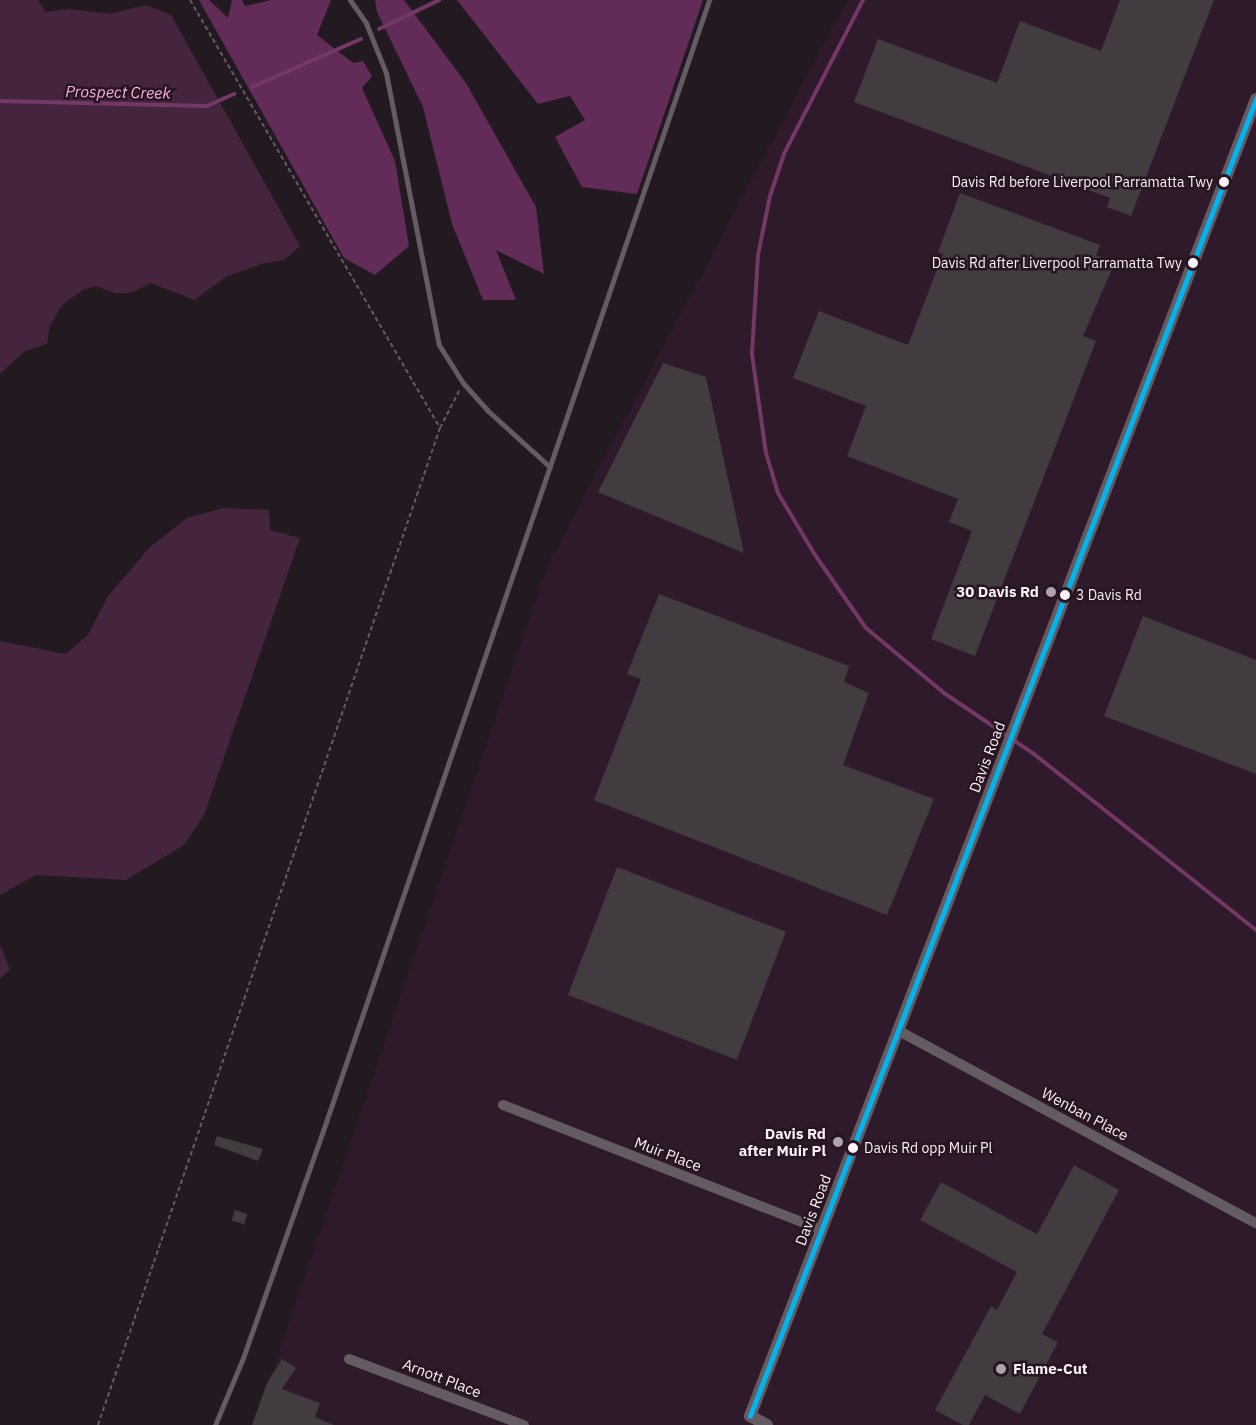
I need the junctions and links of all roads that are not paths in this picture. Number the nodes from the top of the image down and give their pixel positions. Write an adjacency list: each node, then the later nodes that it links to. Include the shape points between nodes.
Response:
1 (350, 0): 4 (lane, via 366,23 386,73 439,345 463,383 487,410)
2 (709, 0): 4 (lane)
3 (1256, 99): 5 (street, Davis Road)
4 (550, 466): 11 (lane, via 326,1122 243,1358)
5 (899, 1031): 7 (street, Wenban Place); 8 (street, Davis Road)
6 (503, 1105): 8 (street, Muir Place)
7 (1256, 1223)
8 (822, 1230): 10 (street, Davis Road)
9 (349, 1359): 12 (street, Arnott Place)
10 (749, 1421): 13 (street)
11 (215, 1425)
12 (524, 1425)
13 (767, 1425)

